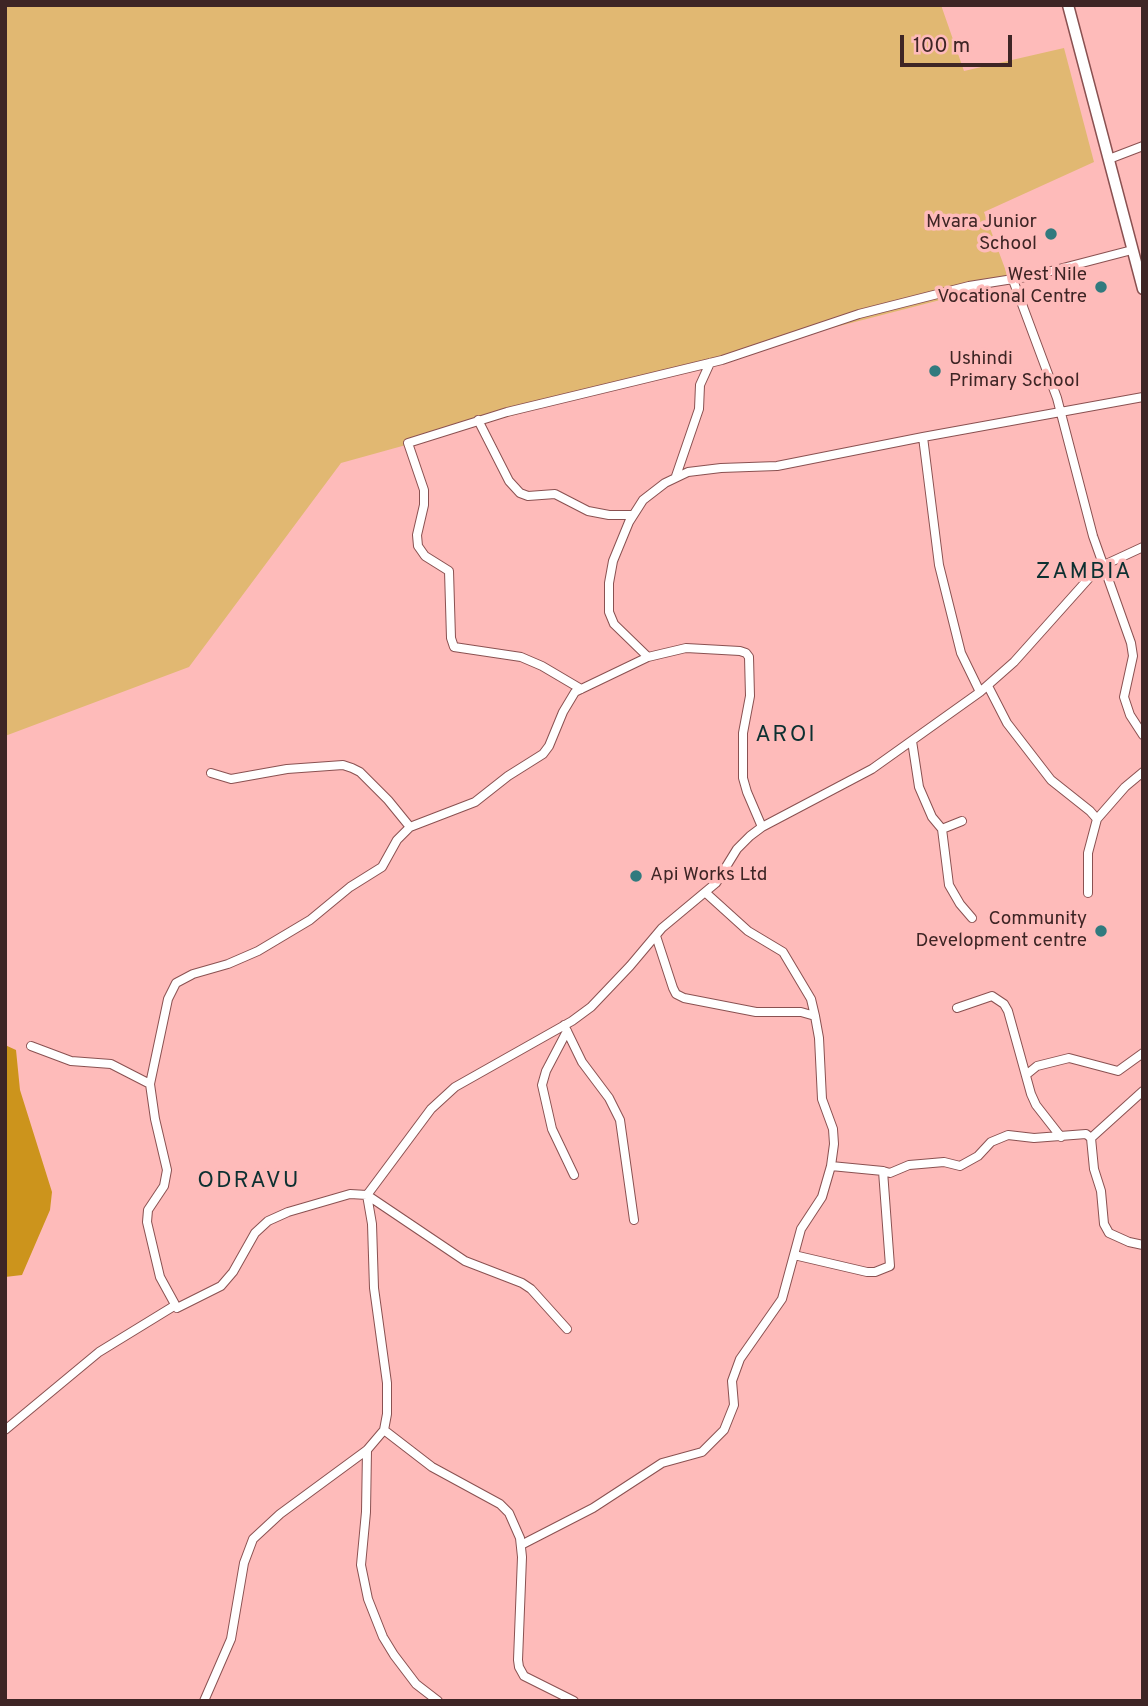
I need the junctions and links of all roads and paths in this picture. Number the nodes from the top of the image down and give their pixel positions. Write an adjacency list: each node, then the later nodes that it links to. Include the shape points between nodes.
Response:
1 (1068, 5): 3 (main road)
2 (1143, 146): 3 (street)
3 (1109, 159): 4 (main road)
4 (1132, 250): 5 (street); 6 (main road)
5 (1013, 280): 7 (street, via 859,314); 9 (street)
6 (1143, 289)
7 (710, 363): 10 (street); 12 (street)
8 (1143, 397): 9 (street)
9 (1061, 411): 11 (street); 15 (street)
10 (478, 420): 13 (street, via 520,494 555,494 589,511); 18 (street, via 408,443 424,490 418,547 451,576 452,643 458,649 521,657)
11 (923, 437): 12 (street, via 777,466); 19 (street, via 939,565 961,653)
12 (676, 476): 13 (street, via 643,500)
13 (634, 515): 16 (street, via 613,561 607,601 614,624)
14 (1143, 547): 15 (street)
15 (1102, 566): 17 (street, via 1014,663); 20 (street, via 1133,651 1124,697)
16 (649, 657): 18 (street); 27 (street, via 686,648 740,651 750,657 743,778)
17 (988, 685): 19 (street); 24 (street, via 1007,723 1051,780)
18 (581, 689): 26 (street, via 572,696 543,754 475,802)
19 (980, 692): 21 (street)
20 (1143, 735)
21 (912, 741): 27 (street, via 872,769); 28 (street, via 919,787)
22 (1143, 772): 24 (street)
23 (211, 774): 26 (street, via 230,779 343,765 360,772)
24 (1097, 819): 30 (street, via 1088,853)
25 (962, 821): 28 (street)
26 (410, 827): 39 (street, via 382,867 310,920 258,951 176,984 168,999)
27 (762, 827): 29 (street, via 737,849)
28 (942, 830): 31 (street, via 948,885)
29 (706, 893): 32 (street); 34 (street, via 748,931 783,952 811,999)
30 (1088, 893)
31 (972, 918)
32 (656, 936): 34 (street, via 676,994 756,1012); 35 (street, via 600,1000)
33 (957, 1008): 38 (street, via 992,996 1004,1004)
34 (815, 1016): 43 (street, via 822,1099 833,1129)
35 (566, 1028): 45 (street, via 542,1086 552,1129); 46 (street, via 446,1094); 47 (street, via 582,1062 617,1111)
36 (31, 1046): 39 (street, via 71,1061 111,1064)
37 (1143, 1053): 38 (street, via 1118,1071 1069,1058 1037,1066)
38 (1026, 1075): 41 (street, via 1036,1105)
39 (150, 1084): 50 (street, via 167,1170 148,1210 147,1223 155,1264)
40 (1143, 1091): 42 (street)
41 (1061, 1137): 42 (street, via 1086,1134); 44 (street, via 1008,1135 960,1166 944,1162)
42 (1091, 1138): 48 (street, via 1104,1224 1109,1233)
43 (831, 1166): 44 (street); 49 (street, via 822,1197 801,1229)
44 (883, 1171): 49 (street, via 890,1266 867,1272)
45 (574, 1175)
46 (367, 1195): 50 (street, via 332,1198 268,1221 255,1233 221,1286 182,1307); 51 (street, via 466,1261 531,1289); 53 (street, via 387,1383)
47 (634, 1220)
48 (1143, 1245)
49 (794, 1255): 55 (street, via 782,1299 740,1359 732,1381 734,1405 718,1437 702,1452 662,1463 593,1508)
50 (174, 1306): 52 (street, via 99,1352)
51 (567, 1329)
52 (5, 1430)
53 (384, 1430): 54 (street); 55 (street, via 432,1466 499,1504 515,1524)
54 (367, 1450): 56 (street, via 279,1514 253,1539 244,1563 231,1639); 57 (street, via 361,1565 368,1599 394,1656 416,1684)
55 (521, 1545): 58 (street, via 519,1667 524,1676)
56 (204, 1701)
57 (438, 1701)
58 (574, 1701)

